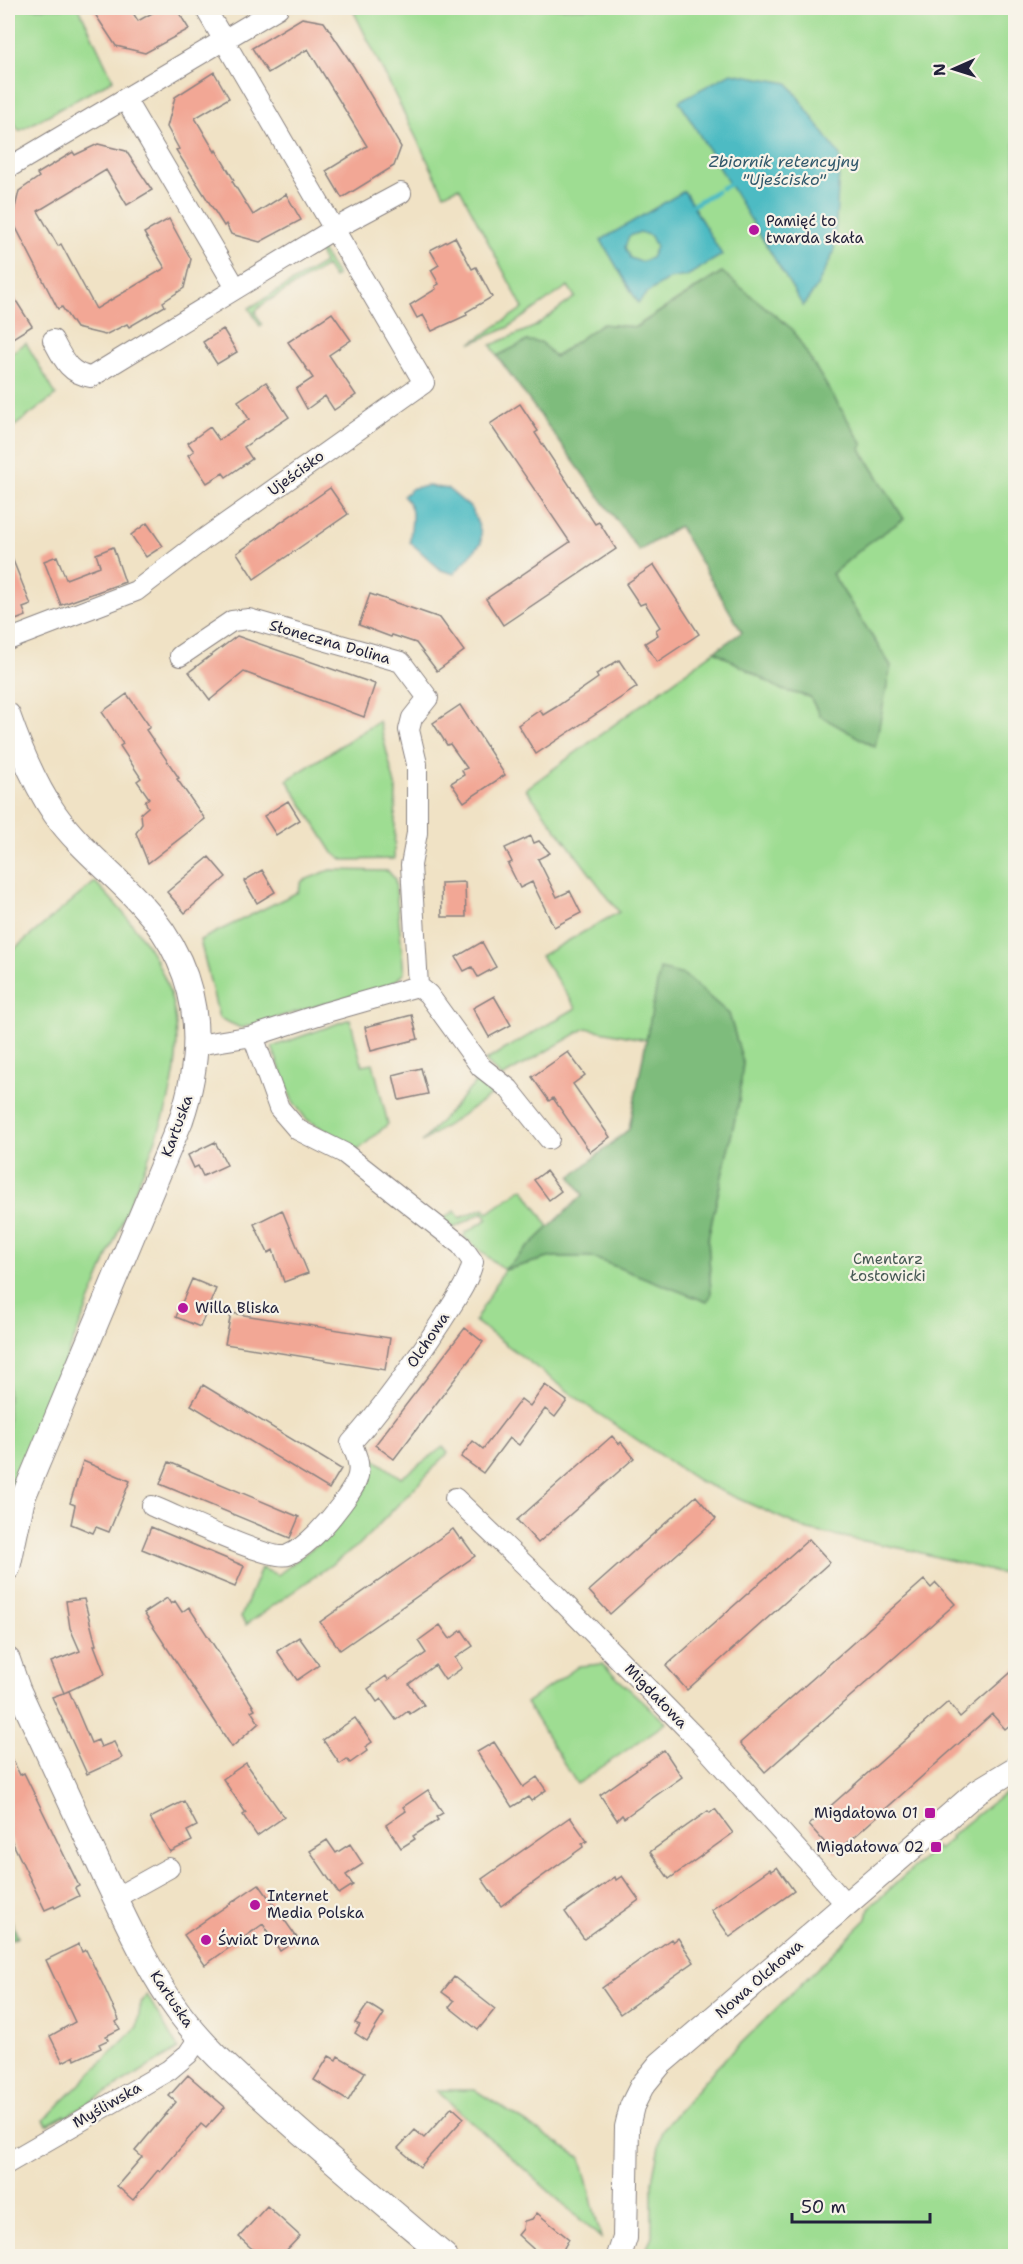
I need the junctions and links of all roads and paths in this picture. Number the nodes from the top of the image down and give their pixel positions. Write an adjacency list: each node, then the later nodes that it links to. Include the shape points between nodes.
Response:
1 (205, 8): 3 (street, Ujeścisko)
2 (278, 8): 3 (street)
3 (224, 39): 4 (street); 7 (street, Ujeścisko)
4 (125, 99): 5 (street); 8 (street)
5 (8, 168)
6 (401, 193): 7 (street)
7 (334, 229): 8 (street); 10 (street, Ujeścisko, via 424,383 136,591)
8 (236, 288): 9 (street, via 91,377 79,376 68,367)
9 (53, 340)
10 (8, 640)
11 (180, 656): 14 (street, Słoneczna Dolina, via 232,621 249,619 401,662 428,698 412,718 410,730 417,764 417,834 411,865)
12 (8, 715): 13 (street, Kartuska)
13 (14, 753): 16 (street, Kartuska, via 67,830 159,925 185,974 192,997)
14 (418, 986): 15 (street); 17 (street, via 482,1067 509,1089)
15 (253, 1036): 16 (street); 19 (street, Olchowa, via 279,1108 298,1130 344,1153 461,1245 473,1262 469,1278 429,1339 351,1443 360,1467 356,1486 334,1514 296,1550 287,1556 262,1552)
16 (197, 1045): 20 (street, Kartuska, via 192,1085 181,1120 23,1498)
17 (549, 1139)
18 (455, 1498): 25 (street, Migdałowa, via 688,1729)
19 (152, 1506)
20 (8, 1568)
21 (8, 1660): 24 (street, Kartuska)
22 (1016, 1768): 25 (street, Nowa Olchowa, via 978,1791)
23 (170, 1868): 24 (street)
24 (115, 1898): 26 (street, Kartuska, via 163,1990)
25 (846, 1904): 29 (street, Nowa Olchowa, via 660,2064 642,2086 627,2127 625,2238)
26 (199, 2038): 27 (street, Myśliwska, via 169,2070); 28 (street, Kartuska, via 320,2150)
27 (8, 2162)
28 (445, 2256)
29 (619, 2256)

